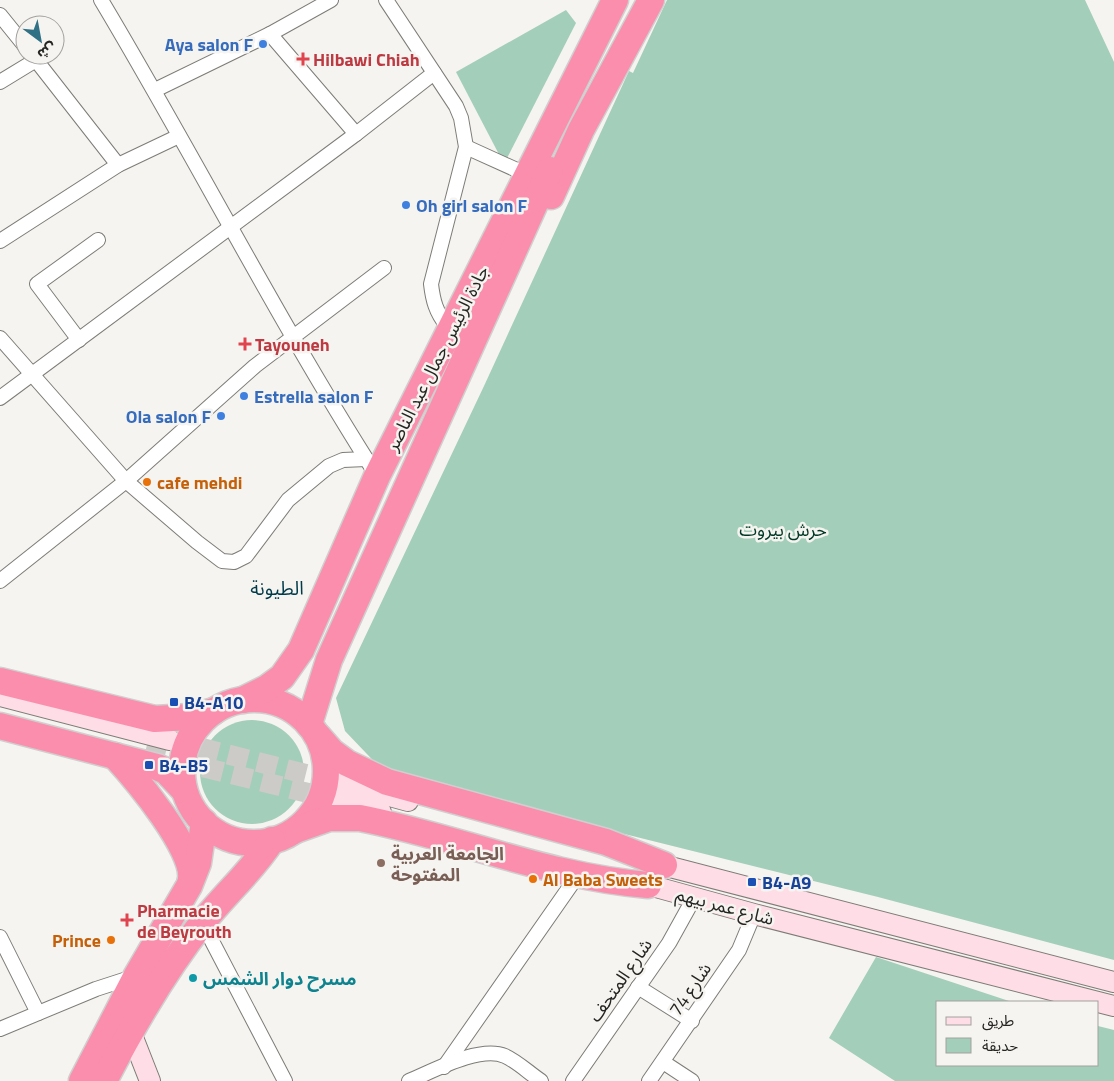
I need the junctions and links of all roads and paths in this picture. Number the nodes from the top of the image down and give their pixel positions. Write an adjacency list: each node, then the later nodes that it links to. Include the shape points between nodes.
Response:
1 (101, 0): 15 (street)
2 (331, 0): 10 (street)
3 (386, 0): 13 (street)
4 (602, 0): 20 (highway)
5 (615, 0): 29 (highway, جادة الرئيس جمال عبد الناصر)
6 (630, 0): 30 (highway, جادة الرئيس جمال عبد الناصر)
7 (651, 0): 30 (highway, via 581,130 494,318)
8 (0, 15): 9 (street)
9 (15, 34)
10 (270, 34): 15 (street); 16 (street)
11 (23, 65): 14 (street)
12 (40, 65): 19 (street)
13 (434, 73): 16 (street); 18 (street, via 456,106)
14 (0, 82)
15 (155, 90): 17 (street)
16 (356, 134): 21 (street)
17 (179, 136): 19 (street); 21 (street)
18 (466, 147): 20 (street); 25 (street, via 431,284 437,314)
19 (118, 166): 23 (street)
20 (519, 171): 25 (highway, via 467,275)
21 (231, 224): 26 (street); 28 (street)
22 (98, 240): 28 (street, via 38,284)
23 (0, 241)
24 (384, 268): 26 (street)
25 (447, 326): 29 (highway)
26 (292, 337): 33 (street); 34 (street)
27 (0, 338): 31 (street)
28 (79, 340): 31 (street)
29 (439, 354): 33 (highway, جادة الرئيس جمال عبد الناصر)
30 (458, 371): 37 (highway, جادة الرئيس جمال عبد الناصر)
31 (31, 375): 32 (street); 34 (street)
32 (0, 398)
33 (371, 467): 34 (street, via 344,460 329,466 288,500 246,556 234,562 222,561); 36 (highway, جادة الرئيس جمال عبد الناصر)
34 (126, 481): 35 (street)
35 (0, 581)
36 (301, 650): 37 (highway, via 304,659 312,665); 40 (highway, جادة الرئيس جمال عبد الناصر, via 282,677)
37 (329, 660): 43 (highway, جادة الرئيس جمال عبد الناصر)
38 (0, 681): 41 (highway, via 155,719 190,718)
39 (0, 696): 44 (main road)
40 (243, 700): 41 (highway); 43 (highway, via 280,703 299,714)
41 (214, 711): 46 (highway, via 195,730 187,745 183,762)
42 (0, 726): 45 (highway)
43 (313, 729): 48 (highway, via 325,757 324,789 309,818); 49 (highway, via 332,752 387,782 606,842)
44 (170, 740)
45 (115, 756): 46 (highway, via 166,771); 51 (highway, via 184,848)
46 (184, 790): 47 (highway)
47 (204, 822): 48 (highway, via 232,839 253,843); 51 (highway)
48 (281, 837): 50 (highway); 52 (highway, via 315,821 360,818)
49 (664, 865): 53 (main road, شارع عمر بيهم, via 340,792); 59 (main road, شارع عمر بيهم)
50 (244, 874): 51 (highway, via 238,857 228,851 212,850); 56 (highway)
51 (193, 875): 58 (highway)
52 (578, 876): 53 (highway); 69 (street)
53 (648, 885): 54 (main road, شارع عمر بيهم)
54 (694, 898): 55 (main road, شارع عمر بيهم); 60 (street, شارع المتحف, via 669,943)
55 (754, 914): 61 (main road, شارع عمر بيهم); 65 (street, شارع 74, via 739,950)
56 (202, 922): 67 (highway); 73 (street)
57 (0, 937): 64 (street)
58 (137, 975): 64 (street); 70 (highway)
59 (1114, 982)
60 (638, 987): 65 (street); 76 (street, شارع المتحف)
61 (1094, 1001)
62 (1099, 1002): 63 (main road, شارع عمر بيهم)
63 (1114, 1006)
64 (38, 1013): 66 (street)
65 (692, 1020): 68 (street, شارع 74)
66 (0, 1029)
67 (130, 1030): 71 (highway); 72 (main road)
68 (663, 1062): 77 (street, شارع 74); 78 (street)
69 (444, 1067): 74 (street); 75 (street, via 475,1055 495,1052)
70 (82, 1081)
71 (104, 1081)
72 (150, 1081)
73 (285, 1081)
74 (409, 1081)
75 (541, 1081)
76 (573, 1081)
77 (650, 1081)
78 (692, 1081)

